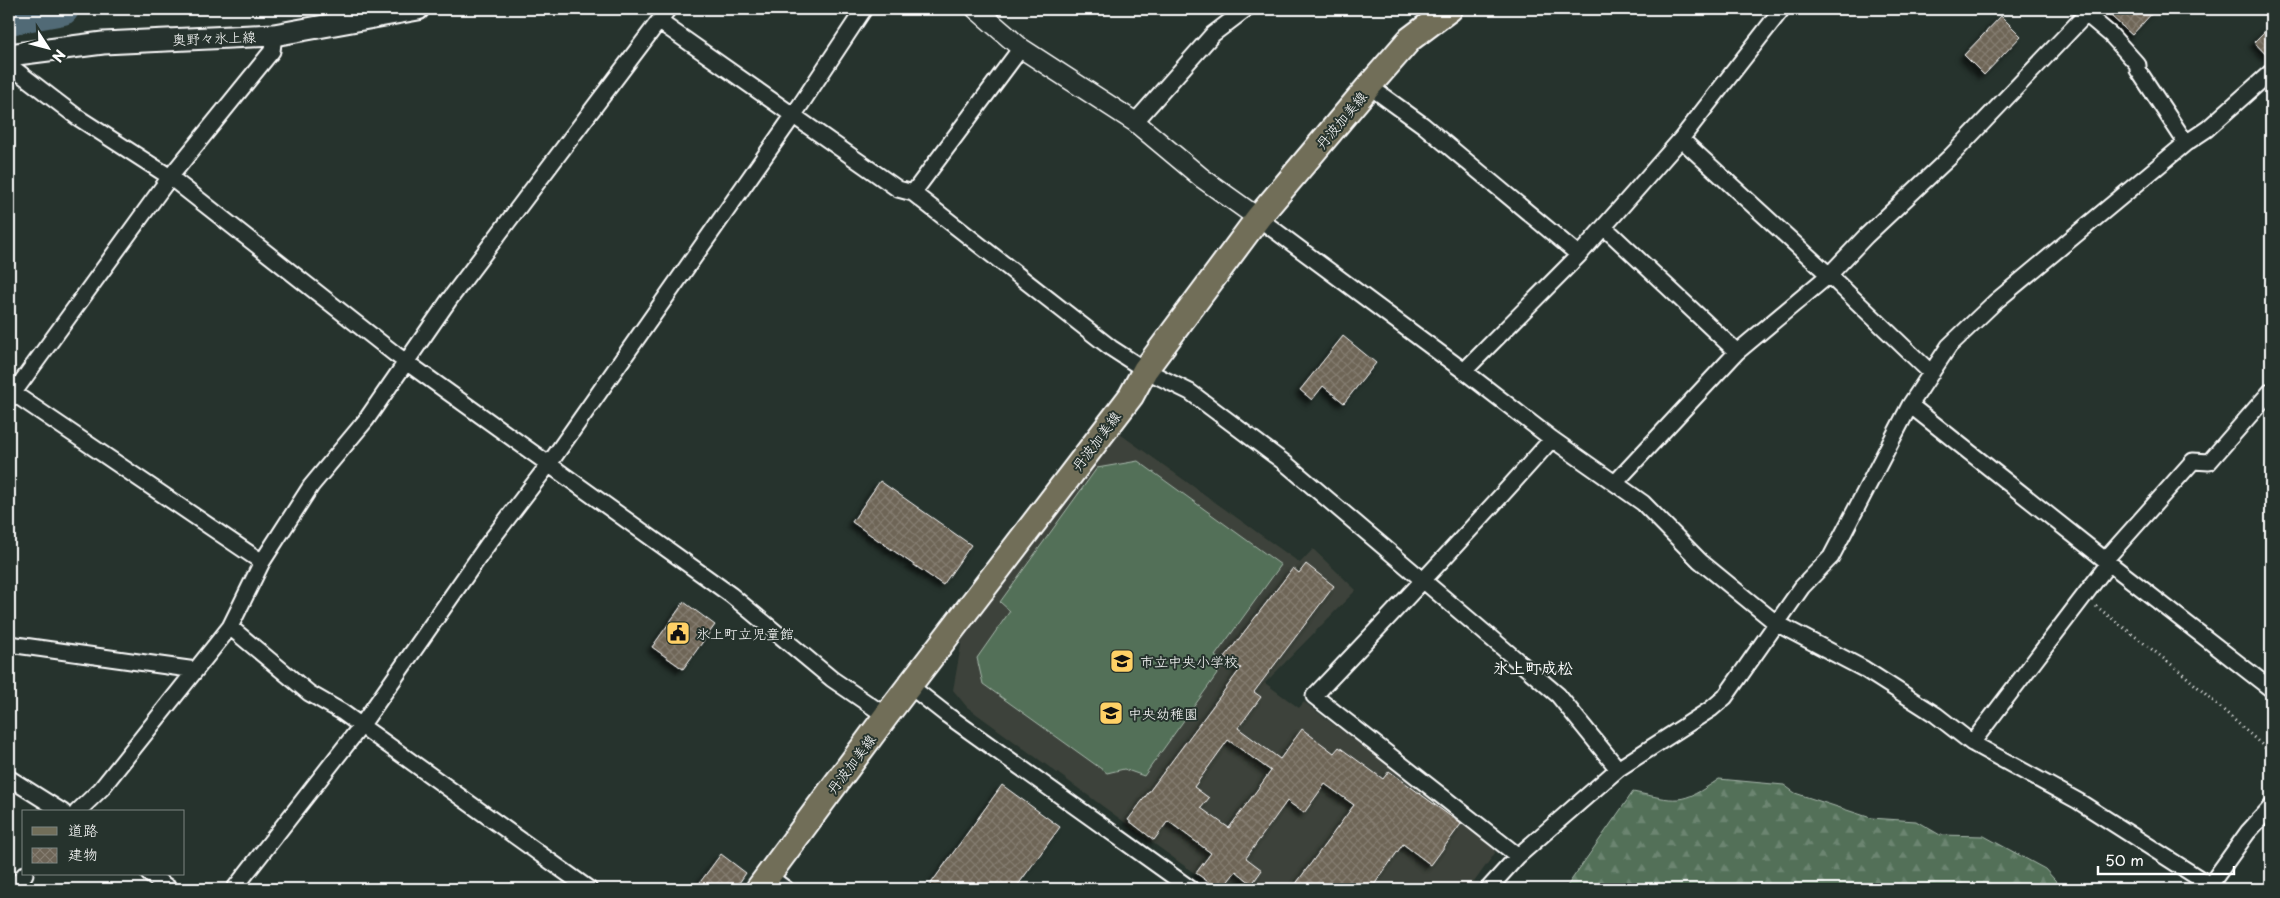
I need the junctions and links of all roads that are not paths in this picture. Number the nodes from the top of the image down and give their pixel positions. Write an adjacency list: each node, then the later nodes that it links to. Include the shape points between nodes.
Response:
1 (418, 9): 9 (main road, 奥野々氷上線)
2 (864, 9): 15 (street)
3 (976, 9): 10 (street)
4 (1246, 9): 16 (street, via 1213,34)
5 (1450, 9): 14 (main road, 丹波加美線, via 1410,39)
6 (1782, 9): 17 (street)
7 (2089, 11): 18 (street, via 2138,66); 24 (street, via 1952,156)
8 (664, 15): 15 (street); 26 (street, via 446,304)
9 (274, 35): 11 (main road, 奥野々氷上線, via 103,43); 19 (street, via 272,50)
10 (1021, 48): 16 (street); 20 (street)
11 (9, 55)
12 (9, 65): 19 (street, via 76,117)
13 (2271, 72): 18 (street, via 2207,129)
14 (1369, 86): 21 (main road, 丹波加美線); 23 (street, via 1423,125)
15 (793, 116): 20 (street, via 898,189); 34 (street)
16 (1135, 122): 21 (street, via 1202,178)
17 (1681, 139): 22 (street); 24 (street)
18 (2186, 143): 29 (street, via 1995,302 1949,346)
19 (170, 177): 26 (street); 31 (street)
20 (914, 193): 27 (street, via 1111,348)
21 (1258, 218): 27 (main road, 丹波加美線); 28 (street)
22 (1604, 227): 23 (street); 25 (street)
23 (1579, 255): 28 (street)
24 (1829, 274): 25 (street); 29 (street)
25 (1737, 352): 35 (street)
26 (406, 362): 34 (street); 36 (street, via 366,420 312,486)
27 (1146, 370): 38 (street, via 1190,392 1285,463); 43 (main road, 丹波加美線, via 1131,396)
28 (1464, 370): 33 (street)
29 (1930, 372): 32 (street)
30 (2271, 391): 37 (street, via 2209,462 2193,461)
31 (11, 396): 36 (street)
32 (1910, 405): 37 (street); 39 (street, via 1831,556 1802,587)
33 (1552, 439): 35 (street); 38 (street, via 1455,549)
34 (549, 464): 45 (street, via 730,595 832,679); 46 (street, via 488,544)
35 (1615, 483): 39 (street, via 1643,503 1700,561)
36 (262, 562): 40 (street)
37 (2107, 562): 44 (street); 47 (street)
38 (1423, 578): 48 (street, via 1558,695); 53 (street, via 1314,696)
39 (1776, 623): 47 (street, via 1864,669 1936,715); 48 (street, via 1725,697)
40 (230, 627): 42 (street); 46 (street, via 309,692)
41 (9, 644): 42 (street)
42 (196, 670): 52 (street, via 102,790)
43 (910, 686): 45 (main road, 丹波加美線); 62 (street)
44 (2271, 690)
45 (886, 716): 56 (main road, 丹波加美線)
46 (361, 726): 60 (street); 61 (street)
47 (1972, 743): 57 (street, via 2078,801)
48 (1618, 769): 53 (street)
49 (9, 778): 51 (street)
50 (2271, 807): 57 (street, via 2248,832)
51 (60, 810)
52 (79, 810)
53 (1518, 856): 63 (street)
54 (23, 876): 58 (street)
55 (152, 876): 59 (street)
56 (770, 885)
57 (2213, 887)
58 (13, 889)
59 (170, 889)
60 (234, 889)
61 (589, 889)
62 (1191, 889)
63 (1488, 889)

